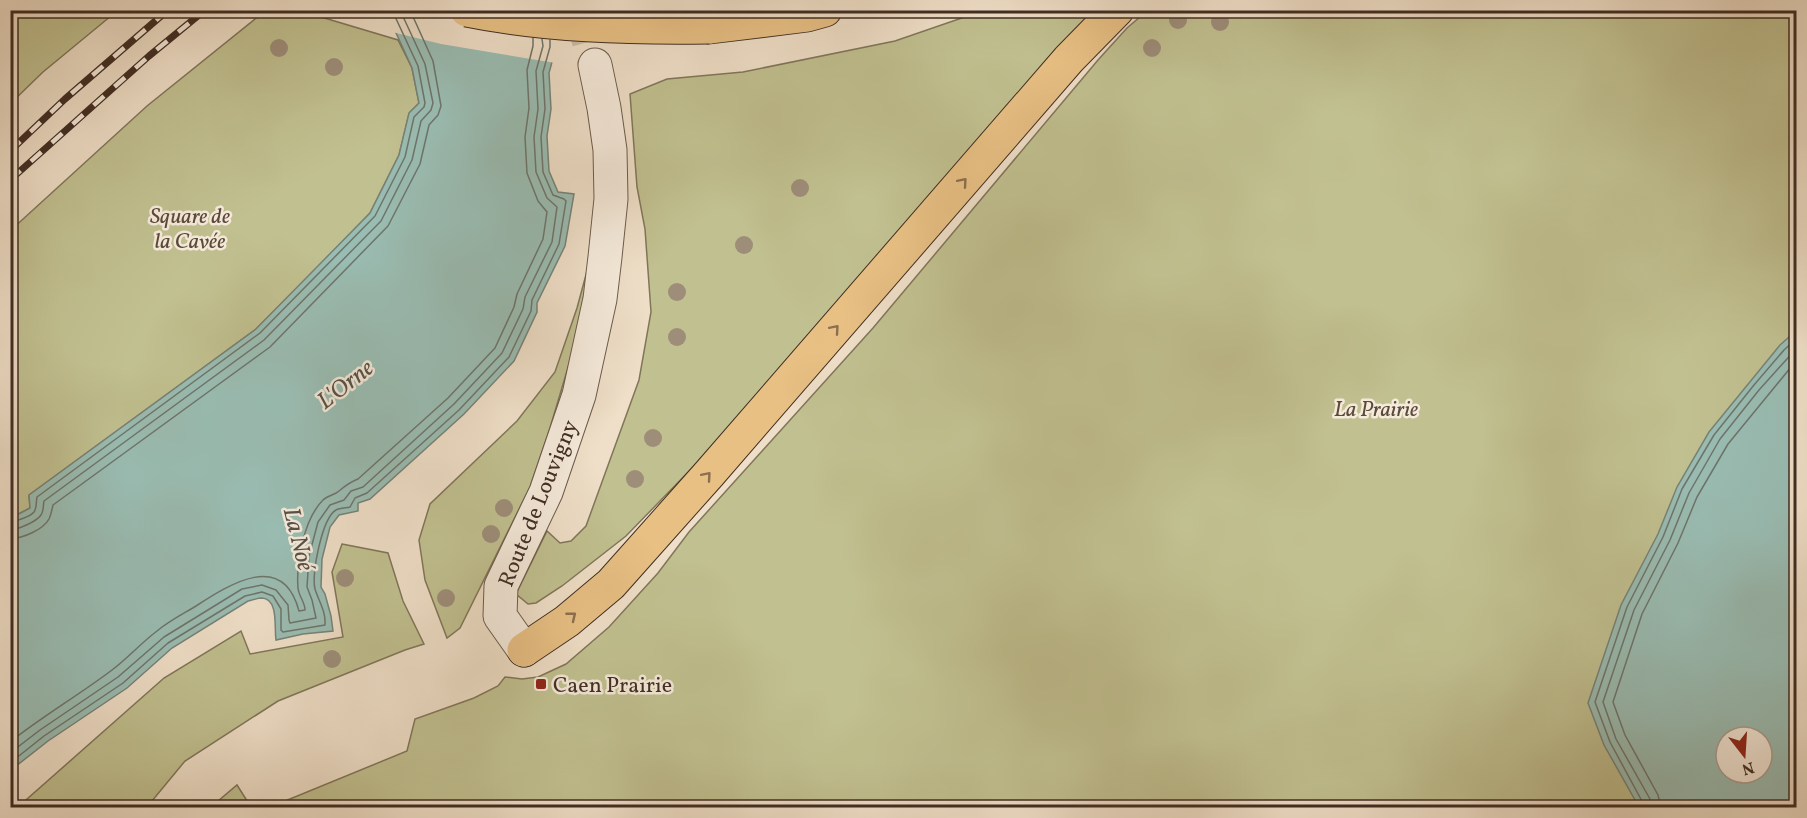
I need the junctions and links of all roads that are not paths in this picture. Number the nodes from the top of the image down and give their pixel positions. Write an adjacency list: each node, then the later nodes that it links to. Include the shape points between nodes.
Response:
1 (466, 10): 2 (main road, bridge, via 525,20 611,27 709,27)
2 (825, 10)
3 (1118, 10): 5 (main road, one-way to 3, via 611,584 1069,60)
4 (595, 65): 5 (street, Route de Louvigny, via 610,150 611,199 600,299 579,395 546,492 501,586 501,616)
5 (524, 650)

